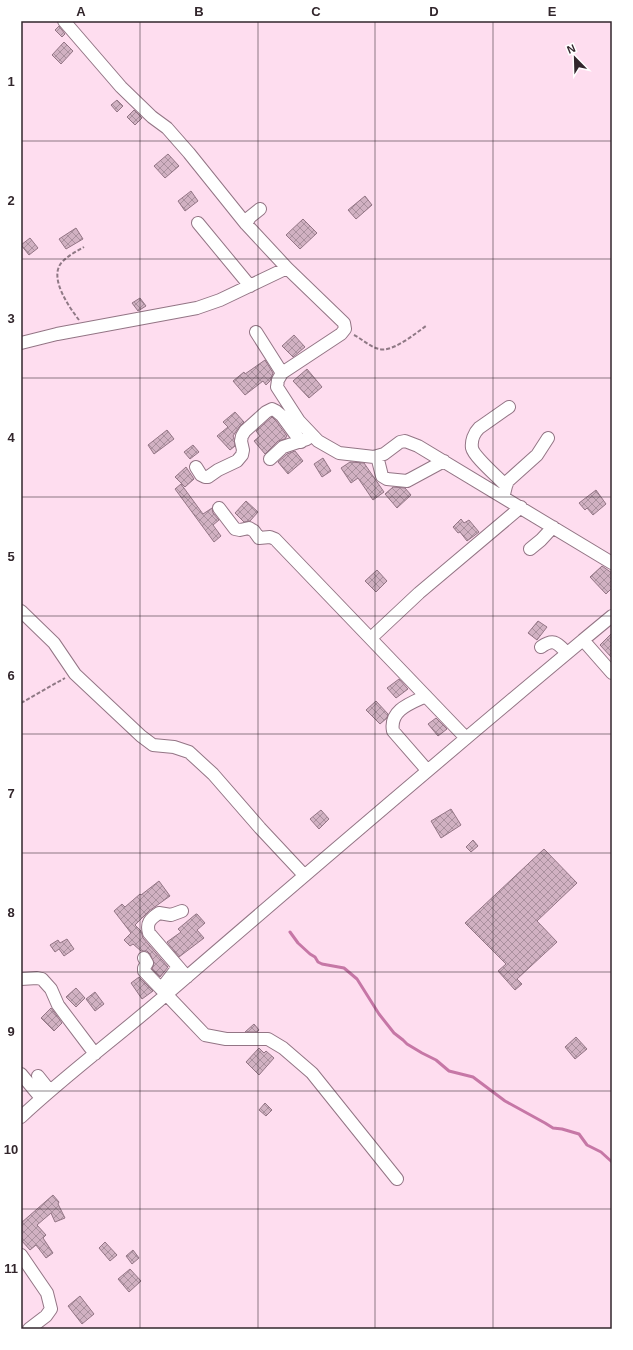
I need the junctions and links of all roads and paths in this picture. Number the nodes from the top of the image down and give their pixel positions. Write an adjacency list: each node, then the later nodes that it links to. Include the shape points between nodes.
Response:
1 (64, 21): 4 (street, via 121,87 167,128)
2 (260, 209): 4 (street)
3 (198, 223): 7 (street)
4 (246, 224): 6 (street)
5 (84, 247): 9 (path, via 63,261 57,269 61,291)
6 (287, 268): 7 (street); 10 (street, via 344,323)
7 (250, 286): 9 (street, via 197,308)
8 (426, 326): 10 (path, via 401,343 385,350)
9 (85, 329): 12 (street)
10 (345, 329): 13 (street)
11 (256, 332): 13 (street)
12 (21, 343)
13 (282, 373): 15 (street, via 277,387 298,421)
14 (509, 407): 22 (street, via 475,432 472,449)
15 (313, 436): 17 (street); 18 (street, via 339,453)
16 (548, 438): 22 (street, via 537,455 508,481)
17 (301, 442): 19 (street, via 283,447); 21 (street, via 282,416 272,409 245,430 241,441 242,454 237,461 208,477 201,475)
18 (377, 456): 20 (street, via 405,441); 20 (street, via 382,476 403,482)
19 (270, 459)
20 (444, 461): 22 (street)
21 (196, 467)
22 (505, 491): 23 (street)
23 (521, 507): 25 (street); 30 (street, via 419,593)
24 (219, 508): 30 (street, via 236,529 249,528 259,538 275,539)
25 (553, 527): 26 (street); 27 (street)
26 (530, 549)
27 (612, 564)
28 (21, 610): 35 (street, via 54,644)
29 (612, 616): 31 (street)
30 (371, 638): 36 (street)
31 (583, 640): 33 (street); 34 (street)
32 (541, 647): 33 (street, via 553,642)
33 (567, 653): 38 (street)
34 (612, 673)
35 (75, 674): 37 (path); 40 (street, via 141,736 153,744 174,747 194,756)
36 (426, 696): 38 (street); 39 (street, via 402,707 396,714 392,726 393,731)
37 (21, 703)
38 (466, 738): 39 (street)
39 (427, 770): 40 (street)
40 (304, 875): 44 (street)
41 (182, 911): 43 (street, via 171,915 159,913 152,917 147,927 149,933)
42 (144, 958): 46 (street, via 147,964 144,971)
43 (178, 967): 44 (street); 46 (street)
44 (187, 977): 46 (street)
45 (21, 979): 47 (street, via 42,979)
46 (163, 992): 47 (street); 52 (street, via 205,1035 226,1039 268,1039 283,1048 312,1073)
47 (95, 1054): 50 (street)
48 (21, 1074): 50 (street)
49 (38, 1076): 50 (street)
50 (45, 1095): 51 (street)
51 (21, 1117)
52 (397, 1179)
53 (21, 1256): 54 (street, via 47,1293 51,1309)
54 (29, 1329)

